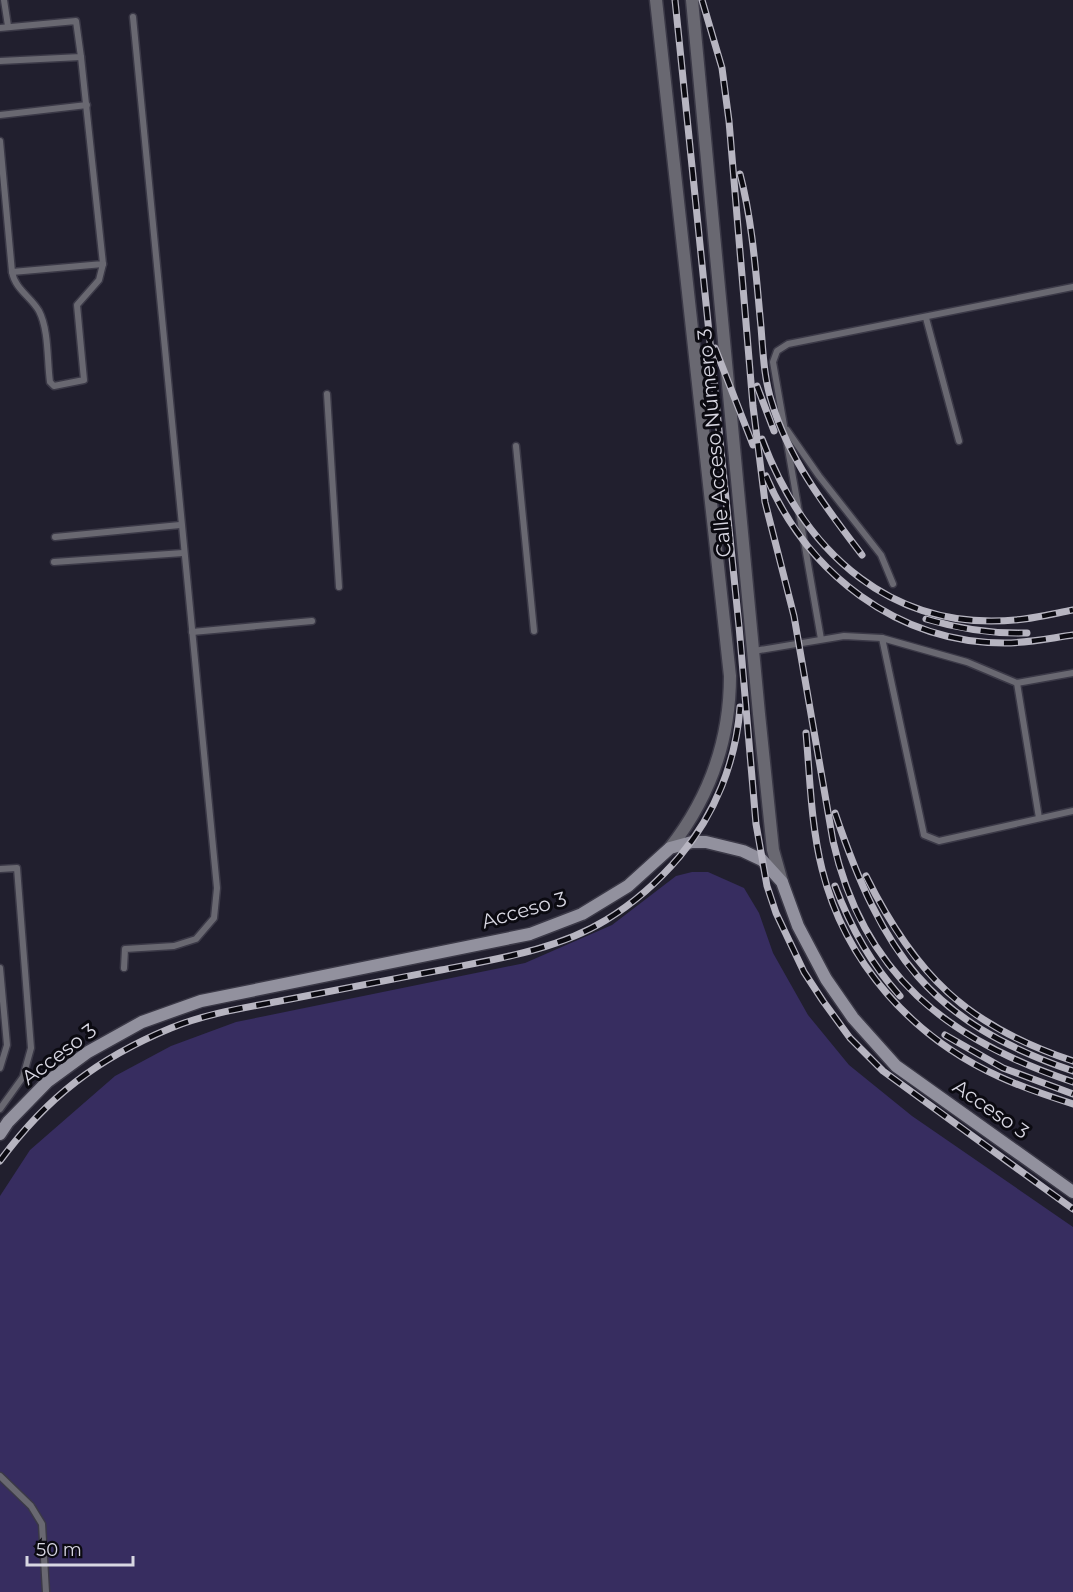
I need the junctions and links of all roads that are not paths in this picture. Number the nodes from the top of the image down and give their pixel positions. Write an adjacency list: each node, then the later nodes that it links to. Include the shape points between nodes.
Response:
1 (4, 0): 5 (lane)
2 (656, 0): 36 (street, Calle Acceso Número 3, via 730,676 730,704 720,755 706,794)
3 (692, 0): 31 (street, Calle Acceso Número 3)
4 (133, 17): 20 (lane)
5 (8, 26): 6 (lane); 7 (lane, via 76,21)
6 (0, 28)
7 (81, 57): 8 (lane); 9 (lane)
8 (0, 61)
9 (87, 105): 10 (lane); 12 (lane)
10 (0, 115)
11 (0, 141): 13 (lane)
12 (103, 264): 13 (lane); 13 (lane, via 99,280 77,305 84,380 54,386 50,382 39,311 15,283)
13 (12, 272)
14 (1073, 287): 15 (lane)
15 (926, 318): 17 (lane, via 788,344 777,351 772,362); 18 (lane)
16 (327, 394): 25 (lane)
17 (784, 426): 24 (lane, via 881,555); 30 (lane)
18 (958, 441)
19 (516, 446): 27 (lane)
20 (180, 525): 21 (lane); 22 (lane)
21 (55, 537)
22 (183, 554): 23 (lane); 28 (lane)
23 (54, 562)
24 (893, 584)
25 (339, 587)
26 (312, 621): 28 (lane)
27 (534, 631)
28 (192, 632): 40 (lane, via 217,888 214,918 196,939 125,949)
29 (882, 638): 30 (lane); 33 (lane, via 967,662); 35 (lane, via 924,835 939,841)
30 (821, 639): 31 (lane)
31 (753, 651): 38 (street, Calle Acceso Número 3, via 773,850)
32 (1073, 672): 33 (lane)
33 (1017, 683): 35 (lane)
34 (1073, 811): 35 (lane)
35 (1039, 818)
36 (670, 848): 38 (main road, Acceso 3, via 706,842 743,850 762,860); 43 (main road, Acceso 3, via 628,886 582,914 530,934 201,1001 142,1022 88,1052 47,1082)
37 (0, 869): 42 (lane, via 17,868 31,1048 23,1077)
38 (782, 882): 44 (main road, Acceso 3, via 798,926 826,979 853,1018 896,1066)
39 (0, 968): 41 (lane, via 7,1045)
40 (124, 968)
41 (0, 1068)
42 (0, 1108)
43 (0, 1134)
44 (1073, 1192)
45 (0, 1476): 46 (lane, via 31,1506 42,1524)
46 (46, 1592)

